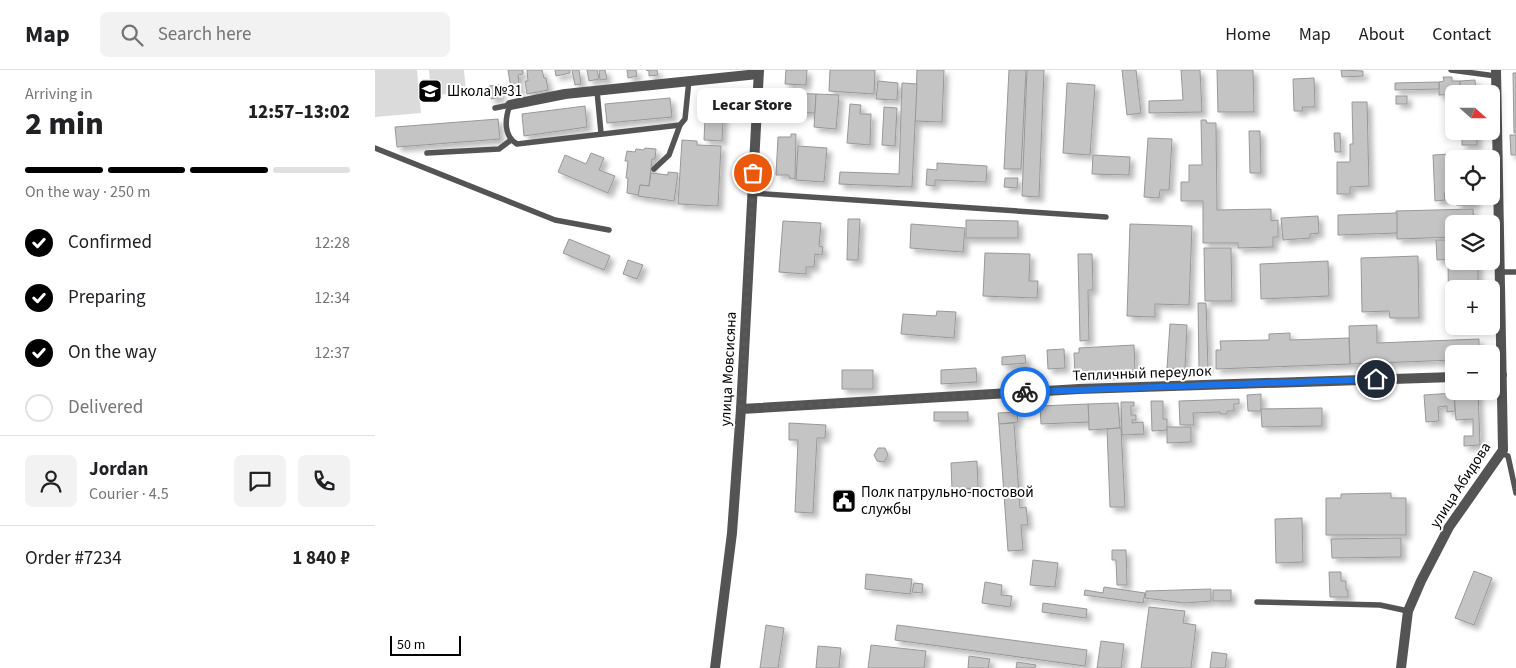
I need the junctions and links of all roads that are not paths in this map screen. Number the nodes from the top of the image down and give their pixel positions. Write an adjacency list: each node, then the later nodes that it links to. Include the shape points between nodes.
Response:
1 (1451, 70): 3 (lane)
2 (758, 72): 4 (street); 14 (street, улица Мовсисяна)
3 (1496, 73): 17 (street, улица Абидова)
4 (689, 80): 5 (street); 8 (lane, via 685,119)
5 (597, 91): 6 (street); 9 (lane)
6 (510, 105): 7 (lane); 10 (lane, via 506,116)
7 (495, 108)
8 (679, 125): 9 (lane); 13 (lane, via 669,155)
9 (601, 133): 10 (lane, via 517,144)
10 (511, 140): 12 (lane, via 499,149)
11 (375, 148): 16 (lane, via 555,220)
12 (427, 153)
13 (654, 169)
14 (752, 193): 15 (lane); 21 (street, улица Мовсисяна)
15 (1106, 217)
16 (609, 230)
17 (1500, 272): 18 (lane); 19 (street, улица Абидова)
18 (1516, 272)
19 (1502, 375): 22 (street, улица Абидова)
20 (1445, 377): 21 (street, Тепличный переулок, via 1079,390)
21 (741, 409): 26 (street, улица Мовсисяна, via 732,534)
22 (1501, 453): 23 (lane, via 1508,456); 25 (street, улица Абидова, via 1449,527)
23 (1516, 493)
24 (1257, 602): 25 (lane, via 1379,605)
25 (1408, 610): 27 (street, улица Абидова)
26 (715, 668)
27 (1401, 668)

